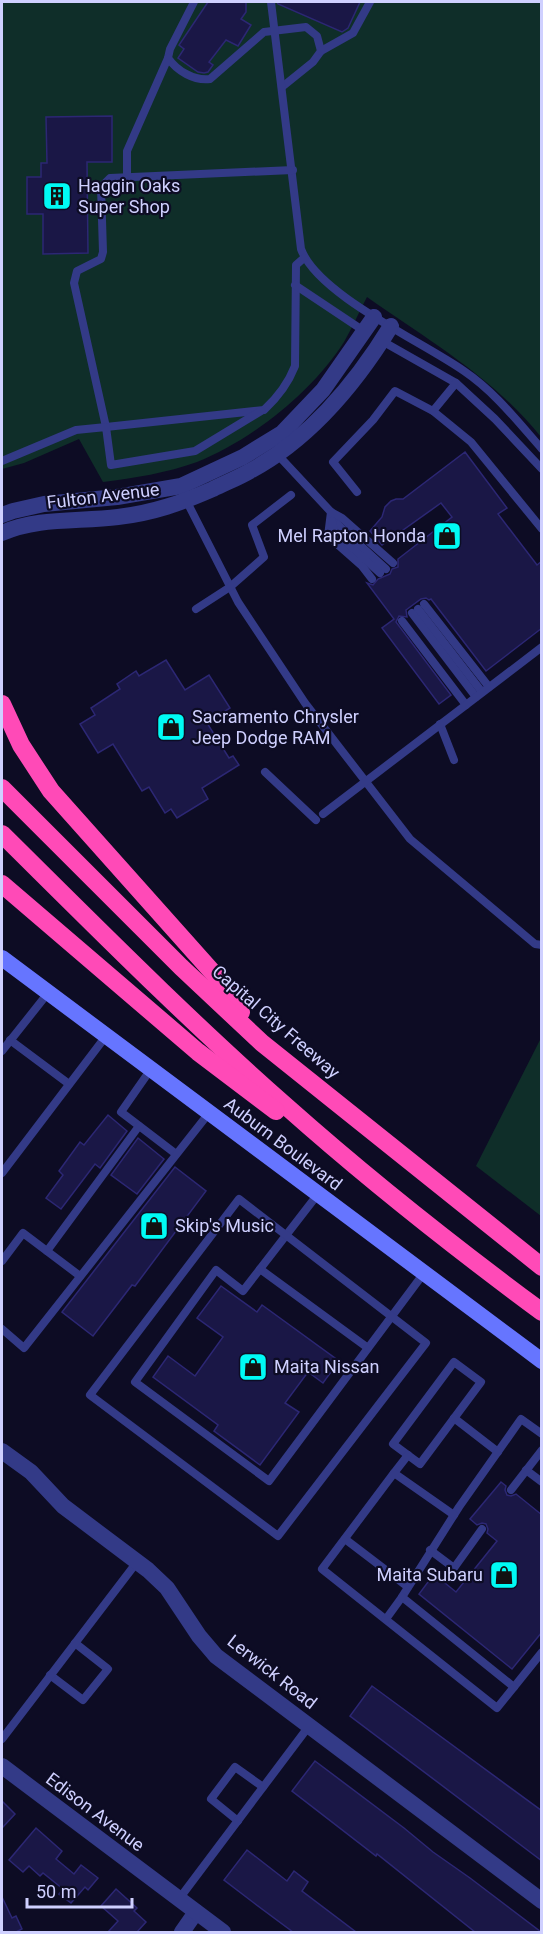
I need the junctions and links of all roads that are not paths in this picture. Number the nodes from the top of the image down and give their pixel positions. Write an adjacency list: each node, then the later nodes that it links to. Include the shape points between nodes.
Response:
1 (195, 2): 6 (lane)
2 (271, 2): 4 (lane)
3 (370, 2): 5 (lane, via 353,33)
4 (275, 31): 5 (lane, via 306,27 316,36); 6 (lane, via 258,36 210,79 200,81 175,67); 7 (lane)
5 (321, 51): 7 (lane)
6 (168, 58): 9 (lane, via 128,151)
7 (282, 87): 8 (lane)
8 (293, 170): 9 (lane); 10 (lane)
9 (127, 178): 17 (lane, via 110,178 101,187 103,252 101,259 77,271 74,283)
10 (304, 258): 11 (lane, via 296,265); 12 (lane)
11 (296, 285): 12 (lane); 15 (lane, via 295,366 277,399)
12 (369, 324): 13 (street); 23 (street, Fulton Avenue, via 324,390 282,433)
13 (386, 333): 14 (lane); 18 (lane, via 465,371 498,399); 19 (street, Fulton Avenue, via 337,401)
14 (456, 383): 16 (lane); 21 (lane)
15 (264, 410): 17 (lane); 17 (lane, via 195,451 111,465)
16 (433, 411): 22 (lane, via 395,391 333,462); 27 (lane, via 471,442)
17 (106, 427): 20 (lane, via 76,430)
18 (542, 449)
19 (276, 454): 23 (street, Fulton Avenue, via 251,471); 25 (lane)
20 (2, 461)
21 (542, 469)
22 (357, 492)
23 (184, 494): 26 (street, Fulton Avenue, via 44,504); 28 (street, Fulton Avenue, via 162,510 53,521); 30 (lane)
24 (291, 495): 30 (lane, via 252,525 264,557)
25 (331, 512): 25 (lane, via 342,518 386,568 334,531); 29 (lane, via 328,536)
26 (2, 515)
27 (542, 529)
28 (2, 533)
29 (372, 579)
30 (230, 587): 31 (lane); 40 (lane, via 305,703)
31 (196, 609)
32 (402, 621): 36 (lane)
33 (542, 647): 34 (lane)
34 (482, 692): 34 (lane, via 418,609); 36 (lane)
35 (2, 704): 49 (highway, via 21,745 51,791 215,975)
36 (466, 705): 37 (lane)
37 (440, 724): 38 (lane); 40 (lane)
38 (454, 760)
39 (265, 772): 40 (lane, via 320,817)
40 (366, 782): 44 (lane, via 410,839 535,944)
41 (2, 788): 49 (highway, Capital City Freeway)
42 (2, 834): 58 (highway, via 161,991 288,1108)
43 (2, 884): 58 (highway, via 198,1052)
44 (542, 945)
45 (2, 958): 46 (main road, Auburn Boulevard)
46 (48, 993): 47 (main road, Auburn Boulevard); 48 (lane)
47 (106, 1036): 51 (main road, Auburn Boulevard); 52 (lane)
48 (10, 1040): 50 (lane); 52 (lane)
49 (262, 1043): 62 (highway, Capital City Freeway)
50 (2, 1051)
51 (151, 1069): 53 (main road, Auburn Boulevard); 54 (lane, via 121,1112)
52 (69, 1084): 56 (lane)
53 (209, 1113): 55 (lane); 57 (main road, Auburn Boulevard)
54 (139, 1126): 55 (lane); 60 (lane)
55 (176, 1154): 65 (lane)
56 (2, 1173)
57 (318, 1194): 59 (lane); 64 (main road, Auburn Boulevard)
58 (420, 1218): 66 (highway)
59 (285, 1236): 63 (lane); 67 (lane); 67 (lane, via 239,1199 90,1395 278,1536 426,1343)
60 (46, 1251): 61 (lane, via 23,1233); 65 (lane)
61 (2, 1262)
62 (542, 1267)
63 (260, 1269): 69 (lane); 69 (lane, via 243,1291 216,1270 135,1382 269,1481)
64 (424, 1273): 67 (lane); 70 (main road, Auburn Boulevard)
65 (80, 1276): 68 (lane, via 24,1348)
66 (542, 1312)
67 (391, 1317): 69 (lane)
68 (2, 1329)
69 (368, 1348)
70 (542, 1361)
71 (454, 1418): 75 (lane); 76 (lane, via 420,1464); 76 (lane, via 481,1382 454,1362 393,1444)
72 (542, 1434): 75 (lane, via 521,1419)
73 (542, 1450): 77 (lane)
74 (2, 1451): 85 (street, Lerwick Road, via 31,1472 63,1506)
75 (498, 1452): 81 (lane)
76 (408, 1455): 78 (lane)
77 (526, 1470): 79 (lane); 80 (lane)
78 (394, 1473): 81 (lane); 83 (lane)
79 (542, 1482)
80 (511, 1490)
81 (454, 1515): 84 (lane)
82 (482, 1529): 84 (lane, via 454,1568)
83 (345, 1539): 86 (lane); 88 (lane, via 322,1569)
84 (430, 1550): 86 (lane)
85 (137, 1562): 89 (lane); 93 (street, Lerwick Road, via 166,1588 216,1656)
86 (408, 1587): 87 (lane)
87 (402, 1597): 88 (lane); 92 (lane)
88 (386, 1619): 92 (lane, via 497,1708)
89 (75, 1643): 91 (lane); 91 (lane, via 108,1669 83,1700)
90 (542, 1652): 92 (lane)
91 (50, 1675): 94 (lane)
92 (514, 1687)
93 (309, 1726): 96 (lane); 99 (street, Lerwick Road)
94 (2, 1739)
95 (2, 1766): 98 (street, Edison Avenue)
96 (263, 1787): 97 (lane); 97 (lane, via 236,1767 211,1799)
97 (238, 1821): 98 (lane)
98 (179, 1899): 100 (street, Edison Avenue)
99 (542, 1901)
100 (196, 1912): 101 (street); 102 (street, Edison Avenue)
101 (182, 1932)
102 (223, 1932)

